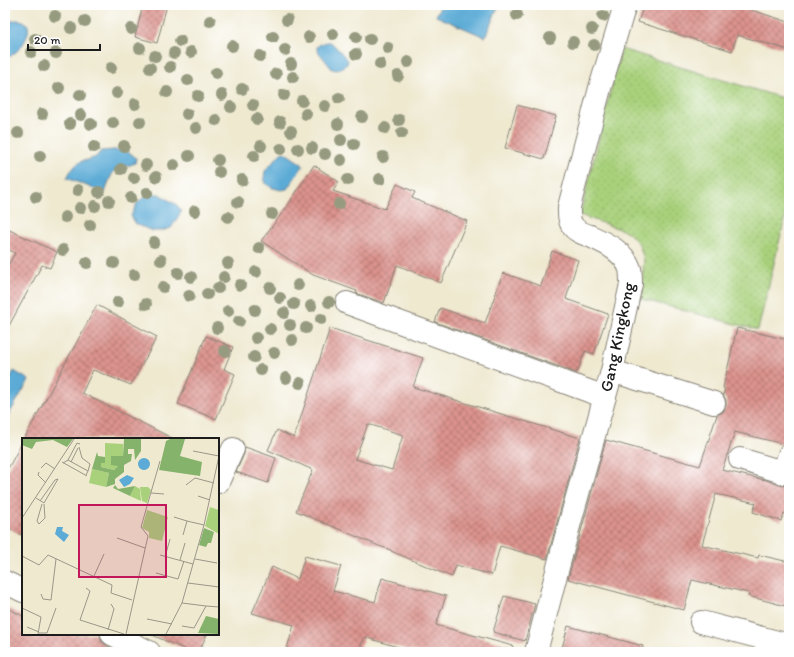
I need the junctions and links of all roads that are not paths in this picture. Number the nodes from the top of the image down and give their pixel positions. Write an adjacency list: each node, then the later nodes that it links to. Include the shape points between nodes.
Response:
1 (625, 5): 3 (street, Gang Kingkong, via 569,207 572,226 617,250 630,269 631,284)
2 (347, 303): 4 (street)
3 (612, 371): 4 (street, Gang Kingkong); 5 (street)
4 (605, 397): 16 (street, Gang Kingkong)
5 (714, 403)
6 (234, 449): 9 (street)
7 (740, 459): 8 (street)
8 (787, 467)
9 (219, 480)
10 (5, 582): 11 (street)
11 (22, 590)
12 (702, 622): 15 (street)
13 (115, 635): 14 (street)
14 (145, 645)
15 (789, 645)
16 (536, 652)

